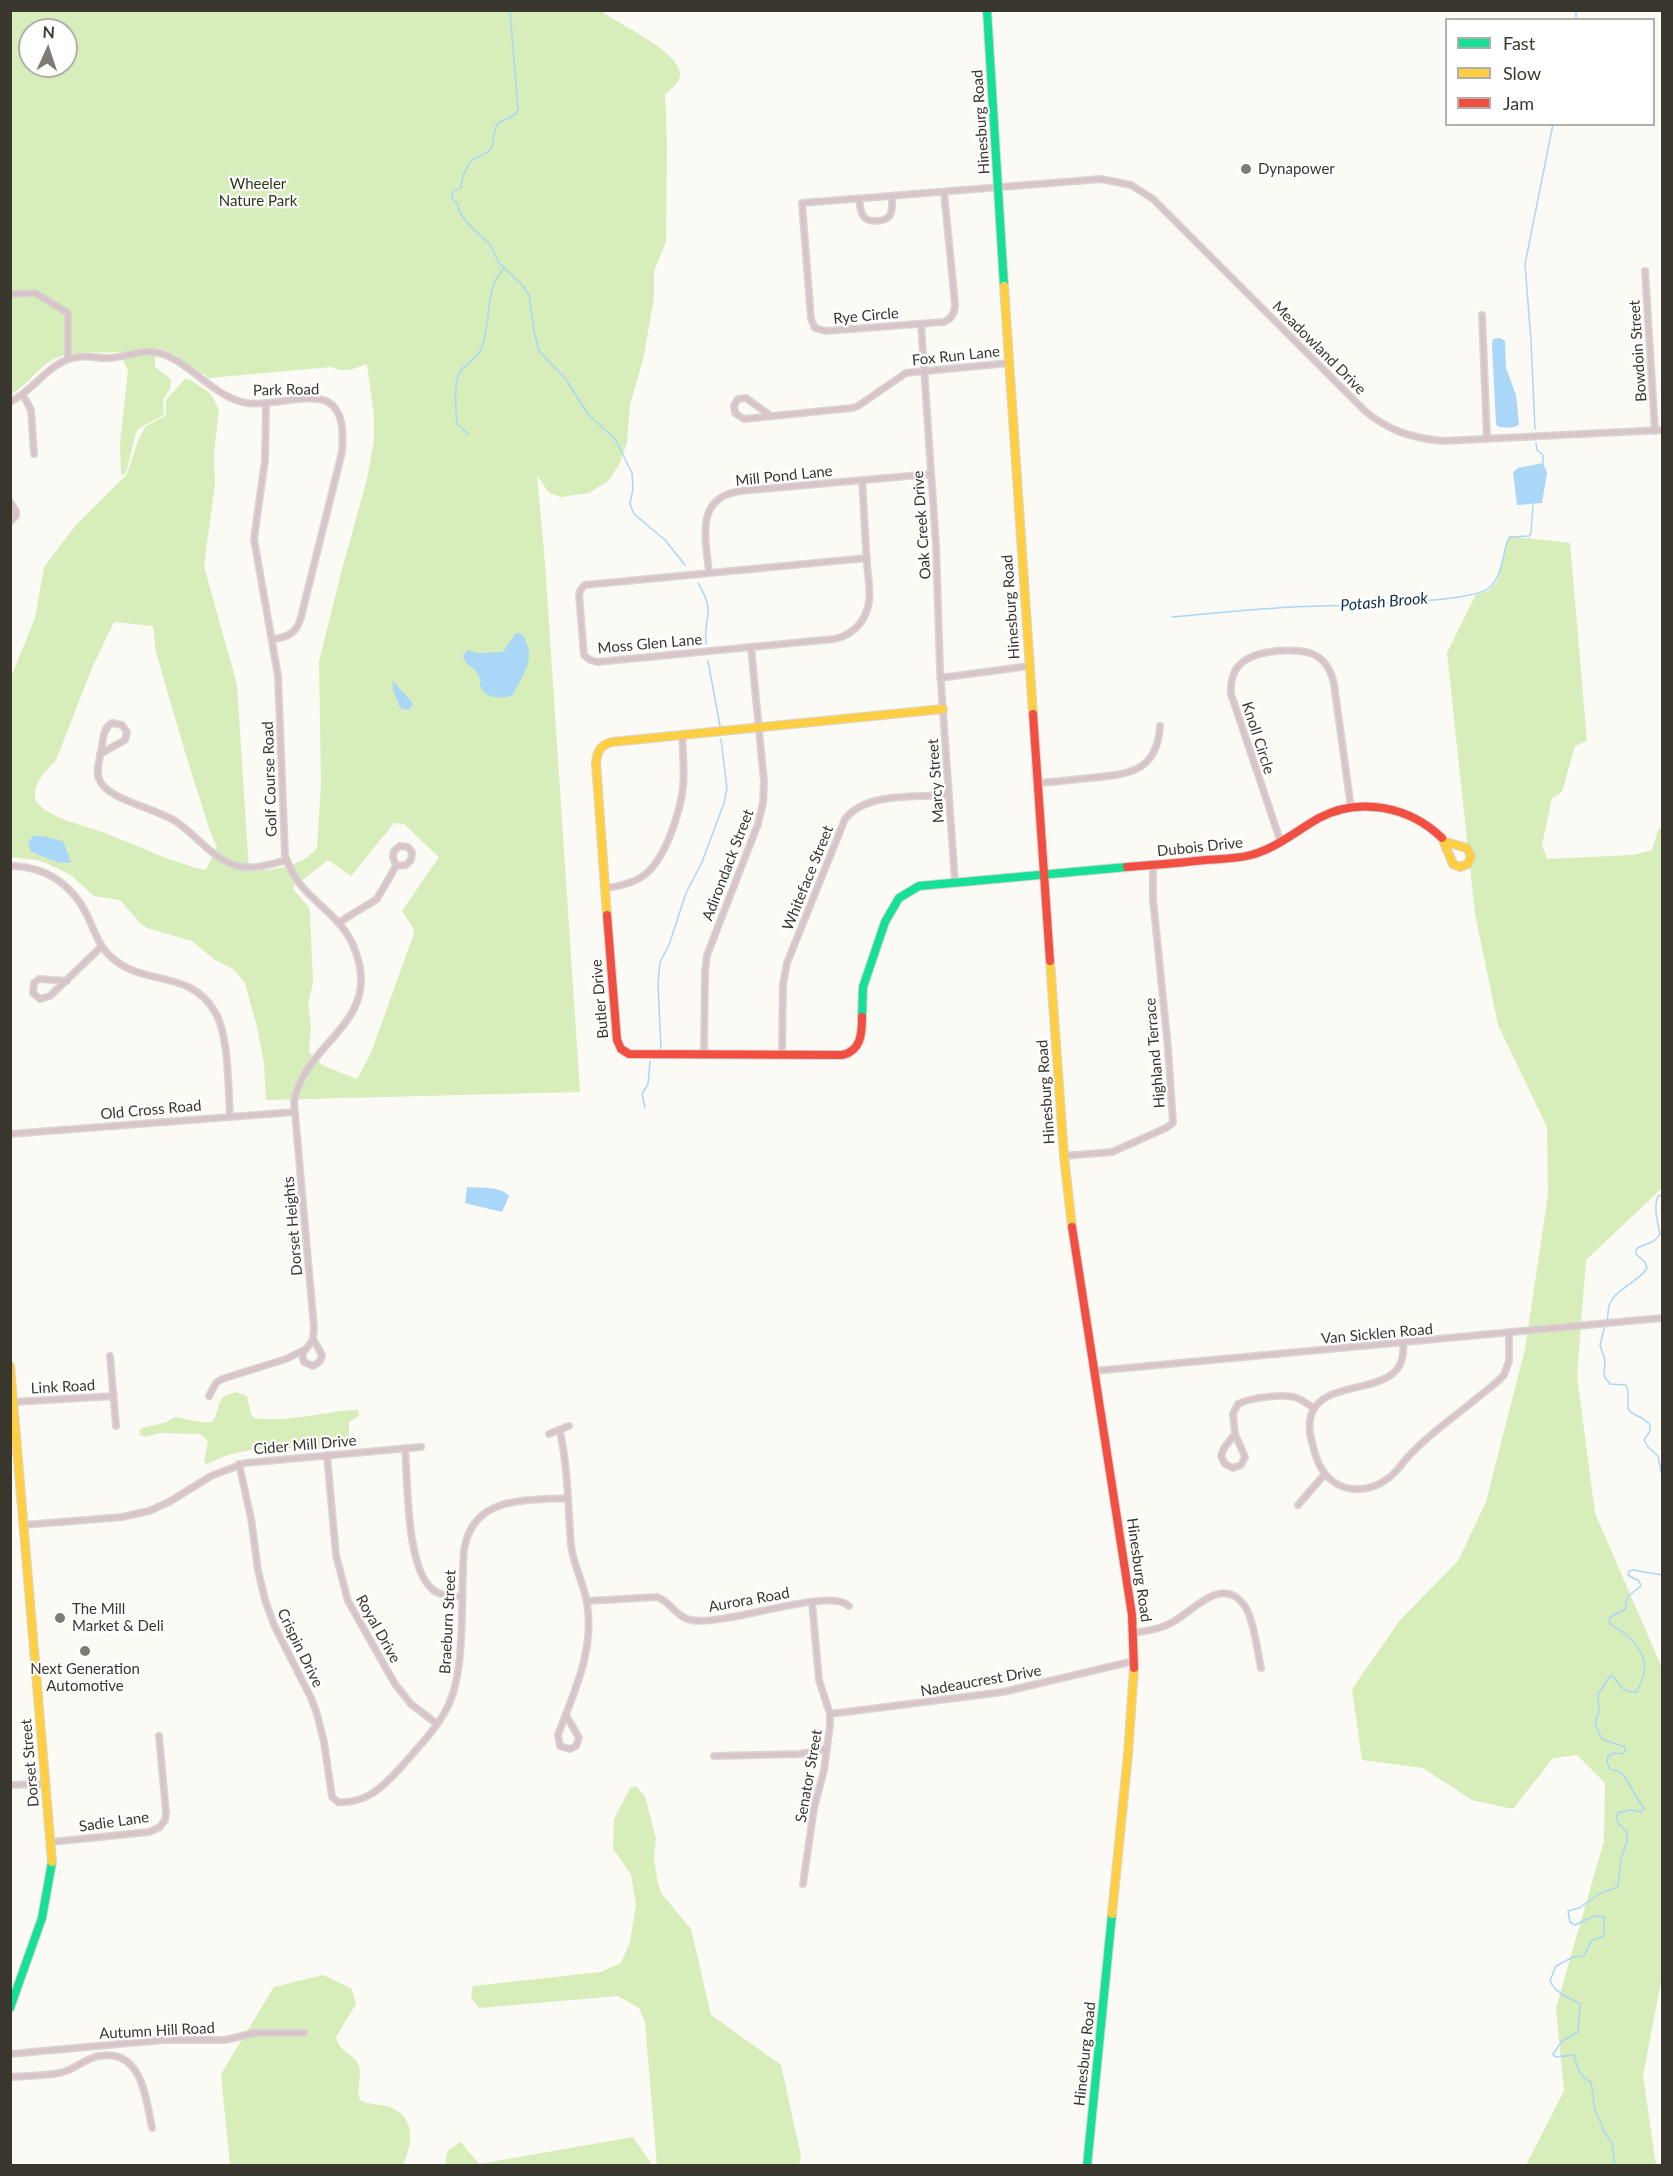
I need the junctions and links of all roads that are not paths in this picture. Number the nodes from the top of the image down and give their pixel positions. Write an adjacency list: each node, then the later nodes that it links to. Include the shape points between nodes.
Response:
1 (987, 10): 2 (street, Hinesburg Road)
2 (999, 187): 3 (street, Rye Circle); 11 (street, Hinesburg Road); 19 (street, Meadowland Drive, via 1101,179 1131,185 1160,206 1376,419 1398,432 1422,439)
3 (944, 192): 4 (street, Rye Circle); 9 (street, Rye Circle, via 955,310 946,321)
4 (892, 196): 5 (street, Rye Circle); 5 (street, via 891,213 883,220 869,221 864,217)
5 (859, 199): 9 (street, Rye Circle, via 802,203 812,324 824,331)
6 (1645, 271): 18 (street, Bowdoin Street)
7 (10, 294): 10 (street, via 35,293 68,313)
8 (1482, 315): 19 (street)
9 (921, 324): 12 (street, Oak Creek Drive)
10 (68, 359): 13 (street); 15 (street, Park Road, via 109,358 138,351 159,353 175,359 233,399)
11 (1009, 363): 12 (street, Fox Run Lane); 29 (street, Hinesburg Road)
12 (924, 371): 16 (street, Fox Run Lane, via 906,373 855,407); 21 (street, Oak Creek Drive)
13 (23, 395): 14 (street); 20 (street, via 31,410)
14 (10, 402)
15 (266, 404): 27 (street, Golf Course Road, via 265,460 254,538); 27 (street, Park Road, via 324,400 336,409 343,431 339,467 300,622 291,634)
16 (771, 416): 16 (street, Fox Run Lane, via 741,418 733,407 738,399 746,398)
17 (1662, 430): 18 (street, Meadowland Drive)
18 (1655, 431): 19 (street, Meadowland Drive)
19 (1487, 438)
20 (34, 454)
21 (931, 474): 22 (street, Mill Pond Lane); 30 (street, Oak Creek Drive)
22 (862, 480): 25 (street, Moss Glen Lane); 26 (street, Mill Pond Lane, via 740,491 719,498 706,519)
23 (10, 502): 24 (street, via 16,511)
24 (10, 522)
25 (867, 558): 26 (street, Moss Glen Lane); 28 (street, Moss Glen Lane, via 867,609 850,633 834,639)
26 (709, 573): 28 (street, Moss Glen Lane, via 585,585 579,595 584,655 597,662)
27 (273, 639): 41 (street, Golf Course Road)
28 (751, 647): 33 (street, Adirondack Street)
29 (1029, 666): 30 (street); 36 (street, Hinesburg Road)
30 (940, 678): 31 (street, Marcy Street)
31 (942, 709): 33 (street, Butler Drive); 37 (street, Marcy Street)
32 (1160, 726): 36 (street, via 1154,753 1138,769)
33 (759, 727): 34 (street, Butler Drive); 51 (street, Adirondack Street, via 763,803 707,955)
34 (682, 735): 47 (street, via 683,797 662,855 639,879); 47 (street, Butler Drive, via 612,742 598,751)
35 (100, 754): 35 (street, via 106,728 114,723 123,725 127,732 125,741); 41 (street, via 98,776 104,788 172,819 221,859 251,868)
36 (1037, 783): 45 (street, Hinesburg Road)
37 (949, 795): 46 (street, Marcy Street); 52 (street, Whiteface Street, via 872,801 855,808 845,819 787,963)
38 (1351, 808): 39 (street, Dubois Drive, via 1377,807 1401,812 1429,826); 40 (street, Dubois Drive, via 1321,817); 40 (street, Knoll Circle, via 1334,684 1328,667 1314,654 1301,650 1252,655 1236,670 1232,694)
39 (1446, 842)
40 (1281, 843): 42 (street, Dubois Drive, via 1237,858)
41 (287, 860): 48 (street, Golf Course Road, via 302,888)
42 (1153, 865): 45 (street, Dubois Drive); 56 (street, Highland Terrace, via 1173,1123 1118,1150)
43 (10, 866): 49 (street, via 37,869 66,885 83,907)
44 (396, 866): 48 (street, via 376,899)
45 (1043, 875): 46 (street, Butler Drive); 56 (street, Hinesburg Road)
46 (955, 882): 52 (street, Butler Drive, via 913,888 894,905 863,984 856,1048 844,1054)
47 (605, 888): 51 (street, Butler Drive, via 619,1047 633,1054)
48 (338, 923): 53 (street, Golf Course Road, via 358,962 358,996 344,1026 301,1078)
49 (101, 946): 50 (street); 54 (street, via 126,968 185,984 212,1007 224,1037)
50 (66, 981): 50 (street, via 39,979 34,983 33,993 40,999 48,998)
51 (704, 1055): 52 (street, Butler Drive)
52 (782, 1055)
53 (294, 1112): 54 (street, Old Cross Road); 59 (street, Dorset Heights)
54 (230, 1116): 55 (street, Old Cross Road)
55 (10, 1134)
56 (1064, 1156): 64 (street, Hinesburg Road)
57 (1662, 1318): 58 (street, Van Sicklen Road)
58 (1509, 1334): 60 (street, Van Sicklen Road); 78 (street, via 1507,1371 1417,1447 1384,1482 1353,1489 1337,1484)
59 (313, 1339): 61 (street); 61 (street, Dorset Heights, via 321,1352 320,1361 313,1366 307,1364 303,1360)
60 (1403, 1343): 64 (street, Van Sicklen Road); 68 (street, via 1402,1362 1392,1374 1330,1396)
61 (304, 1350): 65 (street, via 222,1379)
62 (110, 1356): 66 (street)
63 (10, 1366): 67 (street, Dorset Street)
64 (1094, 1371): 86 (street, Hinesburg Road)
65 (209, 1395)
66 (114, 1396): 67 (street, Link Road); 69 (street)
67 (14, 1402): 81 (street, Dorset Street)
68 (1314, 1408): 73 (street, via 1291,1397 1245,1401 1234,1410); 78 (street, via 1310,1434)
69 (116, 1426)
70 (569, 1426): 71 (street)
71 (560, 1431): 72 (street); 79 (street)
72 (549, 1434)
73 (1235, 1434): 73 (street, via 1222,1453 1225,1464 1233,1468 1241,1465 1245,1457)
74 (421, 1447): 75 (street, Cider Mill Drive)
75 (405, 1448): 76 (street, Cider Mill Drive); 82 (street, via 412,1536 420,1570 436,1592)
76 (327, 1455): 77 (street, Cider Mill Drive); 91 (street, Royal Drive, via 334,1548 348,1601 395,1684 411,1704)
77 (239, 1464): 81 (street, Cider Mill Drive, via 142,1513); 97 (street, Crispin Drive, via 265,1600 314,1706 332,1797)
78 (1325, 1474): 80 (street)
79 (568, 1498): 82 (street, Braeburn Street, via 507,1503 483,1515 471,1527 465,1545); 83 (street, via 573,1555)
80 (1298, 1505)
81 (24, 1525): 95 (street, Dorset Street)
82 (462, 1597): 91 (street, Braeburn Street, via 456,1681)
83 (587, 1601): 84 (street, Aurora Road, via 657,1597 680,1616 694,1621); 90 (street, via 588,1649)
84 (812, 1602): 85 (street, Aurora Road, via 838,1600); 89 (street, Senator Street, via 819,1680)
85 (849, 1606)
86 (1133, 1633): 87 (street, Hinesburg Road); 88 (street, via 1171,1624 1212,1595 1228,1595 1236,1598 1248,1614)
87 (1134, 1661): 89 (street, Nadeaucrest Drive, via 1003,1692); 105 (street, Hinesburg Road)
88 (1261, 1668)
89 (830, 1713): 93 (street, Senator Street)
90 (566, 1715): 90 (street, via 558,1740 562,1747 570,1749 579,1738)
91 (437, 1724): 97 (street, Braeburn Street, via 382,1787 365,1798)
92 (159, 1736): 98 (street, Sadie Lane, via 166,1812 160,1827 149,1832)
93 (827, 1749): 94 (street, via 800,1754); 99 (street, Senator Street)
94 (714, 1756)
95 (45, 1784): 96 (street); 98 (street, Dorset Street)
96 (10, 1785)
97 (338, 1803)
98 (51, 1842): 100 (street, Dorset Street, via 48,1895)
99 (803, 1884)
100 (10, 2008)
101 (304, 2033): 102 (street, Autumn Hill Road, via 254,2033 225,2040 173,2039)
102 (10, 2054)
103 (10, 2077): 104 (street, via 59,2073 99,2056 118,2057 141,2078)
104 (152, 2128)
105 (1087, 2166)

